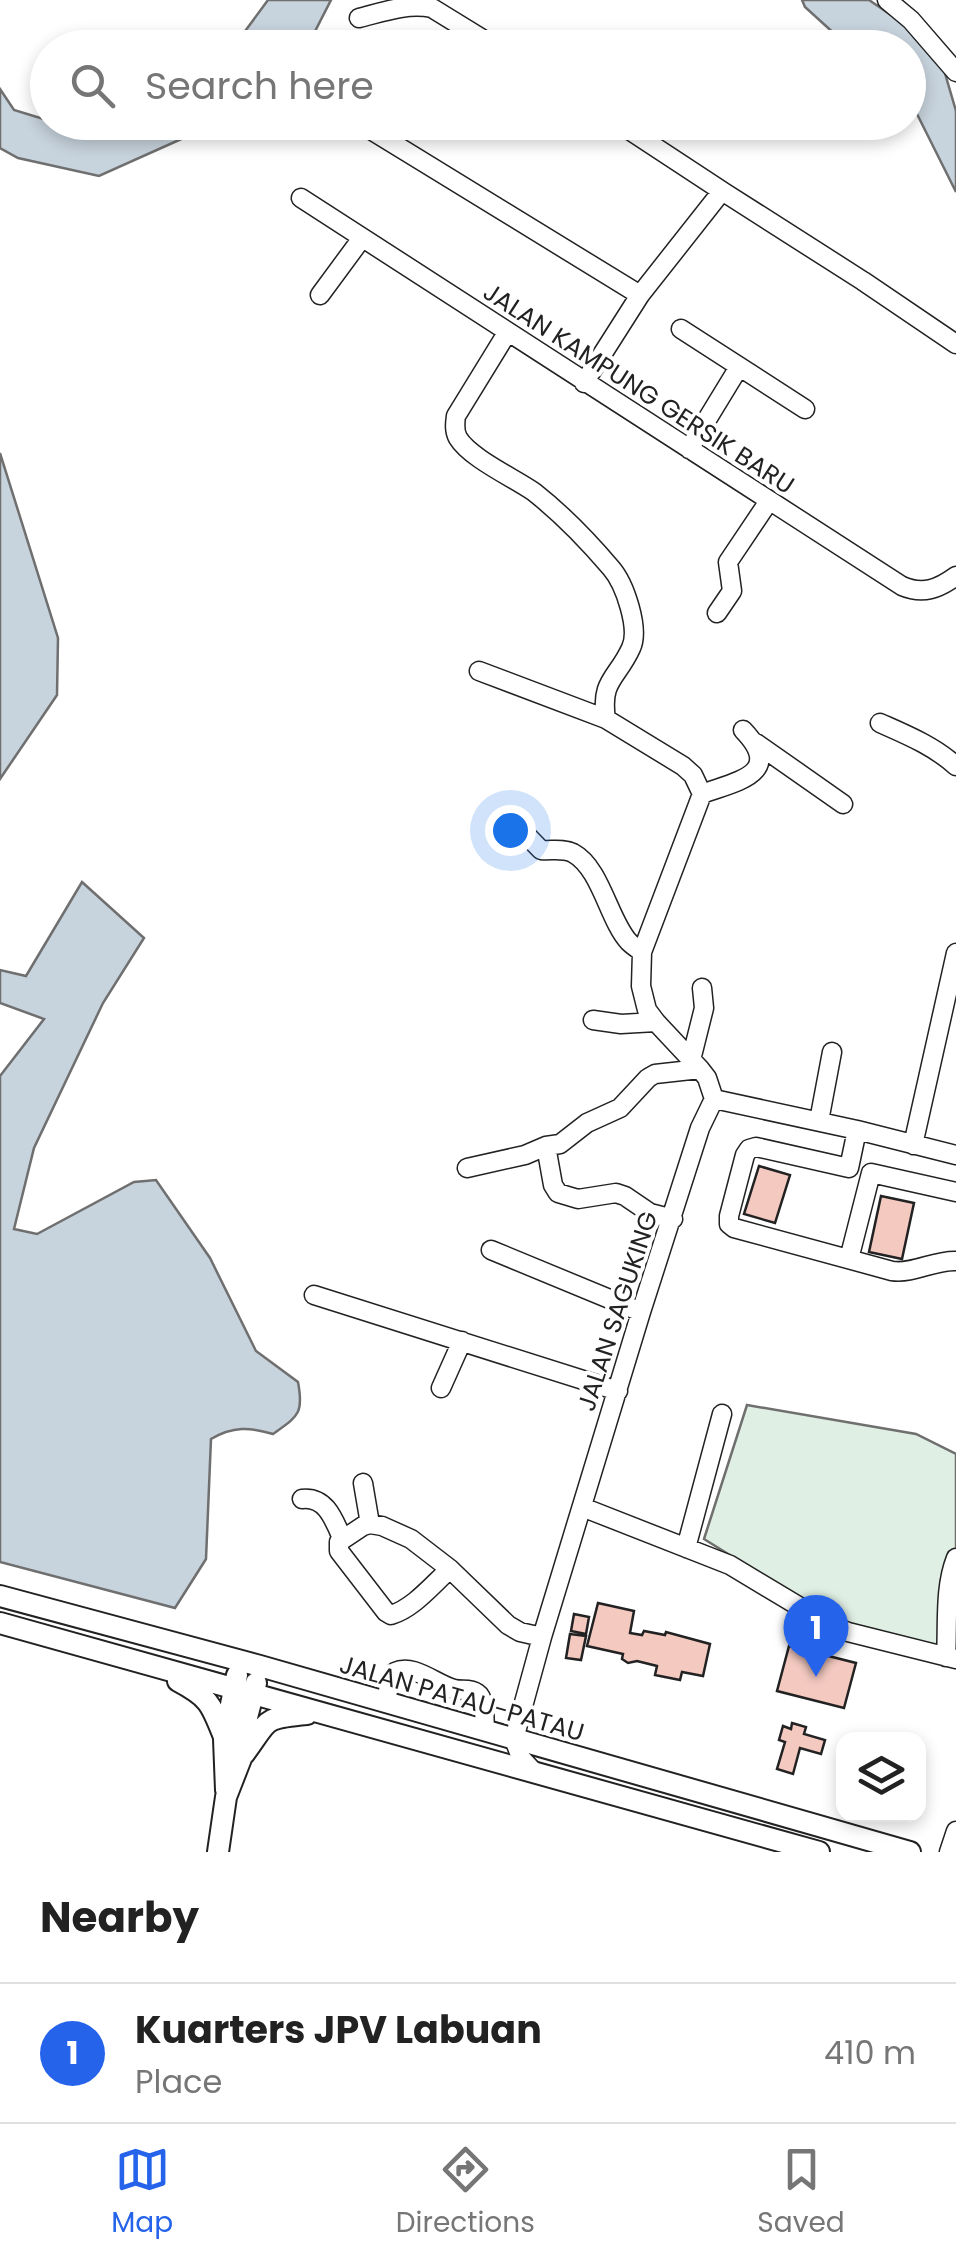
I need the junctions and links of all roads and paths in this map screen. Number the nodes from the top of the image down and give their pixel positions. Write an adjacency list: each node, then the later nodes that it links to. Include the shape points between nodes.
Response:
1 (887, 0): 4 (street)
2 (360, 18): 3 (street, via 421,5)
3 (468, 30)
4 (920, 30)
5 (926, 37): 6 (street)
6 (956, 72)
7 (387, 140): 12 (street)
8 (644, 140): 9 (street)
9 (722, 192): 12 (street); 16 (street)
10 (300, 198): 11 (street, JALAN KAMPUNG GERSIK BARU)
11 (362, 238): 13 (street); 15 (street, JALAN KAMPUNG GERSIK BARU)
12 (640, 295): 18 (street)
13 (320, 296)
14 (681, 329): 17 (street)
15 (507, 333): 18 (street, JALAN KAMPUNG GERSIK BARU); 25 (street, via 456,416 457,438 566,520 622,582 633,646 607,685)
16 (956, 344)
17 (739, 368): 19 (street); 20 (street)
18 (584, 383): 20 (street, JALAN KAMPUNG GERSIK BARU)
19 (805, 409)
20 (689, 449): 21 (street, JALAN KAMPUNG GERSIK BARU)
21 (769, 501): 22 (street, JALAN KAMPUNG GERSIK BARU, via 911,590 931,590); 23 (street, via 728,562 732,591)
22 (956, 576)
23 (716, 614)
24 (479, 671): 25 (street)
25 (606, 719): 28 (street, via 683,766)
26 (880, 723): 27 (street)
27 (956, 766)
28 (702, 794): 29 (street, via 758,770 749,736); 31 (street)
29 (843, 804)
30 (510, 818): 31 (street, via 541,850 579,858 629,942)
31 (642, 952): 36 (street, via 642,998)
32 (956, 953): 33 (street)
33 (954, 974): 42 (street)
34 (702, 988): 38 (street)
35 (593, 1020): 36 (street)
36 (656, 1022): 38 (street)
37 (832, 1052): 40 (street)
38 (696, 1064): 39 (street); 43 (street, via 655,1074 620,1108)
39 (714, 1100): 40 (street); 49 (street, JALAN SAGUKING)
40 (819, 1121): 41 (street)
41 (857, 1130): 42 (street); 46 (street)
42 (913, 1145): 44 (street)
43 (546, 1146): 45 (street); 49 (street, via 558,1193 578,1199 616,1193)
44 (956, 1155)
45 (467, 1168)
46 (849, 1168): 47 (street); 51 (street, via 749,1149 729,1224)
47 (871, 1173): 48 (street); 51 (street)
48 (956, 1192)
49 (672, 1219): 54 (street, JALAN SAGUKING)
50 (491, 1250): 54 (street)
51 (849, 1259): 52 (street, via 902,1272)
52 (956, 1261)
53 (314, 1295): 55 (street)
54 (642, 1312): 57 (street, JALAN SAGUKING)
55 (462, 1341): 56 (street); 57 (street)
56 (441, 1388)
57 (618, 1391): 61 (street, JALAN SAGUKING)
58 (722, 1414): 64 (street)
59 (363, 1484): 62 (street)
60 (302, 1499): 63 (street, via 319,1500)
61 (582, 1507): 64 (street); 69 (street, JALAN SAGUKING)
62 (370, 1524): 63 (street); 66 (street, via 411,1539)
63 (342, 1538): 66 (street, via 339,1551 391,1614)
64 (686, 1548): 70 (street, via 730,1565 830,1625)
65 (956, 1558): 70 (street, via 948,1589)
66 (450, 1569): 69 (street, via 508,1625)
67 (0, 1596): 71 (main road, JALAN PATAU-PATAU)
68 (0, 1623): 72 (main road, JALAN PATAU-PATAU)
69 (542, 1637): 77 (street, JALAN SAGUKING)
70 (951, 1658)
71 (250, 1664): 73 (main road); 74 (main road, JALAN PATAU-PATAU)
72 (153, 1666): 73 (main road, JALAN PATAU-PATAU); 78 (main road, via 202,1695)
73 (244, 1691): 75 (main road, JALAN PATAU-PATAU); 78 (main road); 79 (main road)
74 (384, 1702): 76 (main road, JALAN PATAU-PATAU); 76 (street, via 395,1672 406,1668 477,1693)
75 (319, 1712): 79 (main road, via 264,1724); 80 (main road, JALAN PATAU-PATAU)
76 (485, 1730): 77 (main road, JALAN PATAU-PATAU)
77 (514, 1738): 80 (street); 85 (main road, JALAN PATAU-PATAU)
78 (224, 1739): 81 (main road)
79 (242, 1756): 81 (main road)
80 (534, 1772): 84 (main road, JALAN PATAU-PATAU)
81 (226, 1797): 83 (main road)
82 (956, 1831): 86 (street)
83 (218, 1852)
84 (819, 1852)
85 (910, 1852)
86 (949, 1852)

